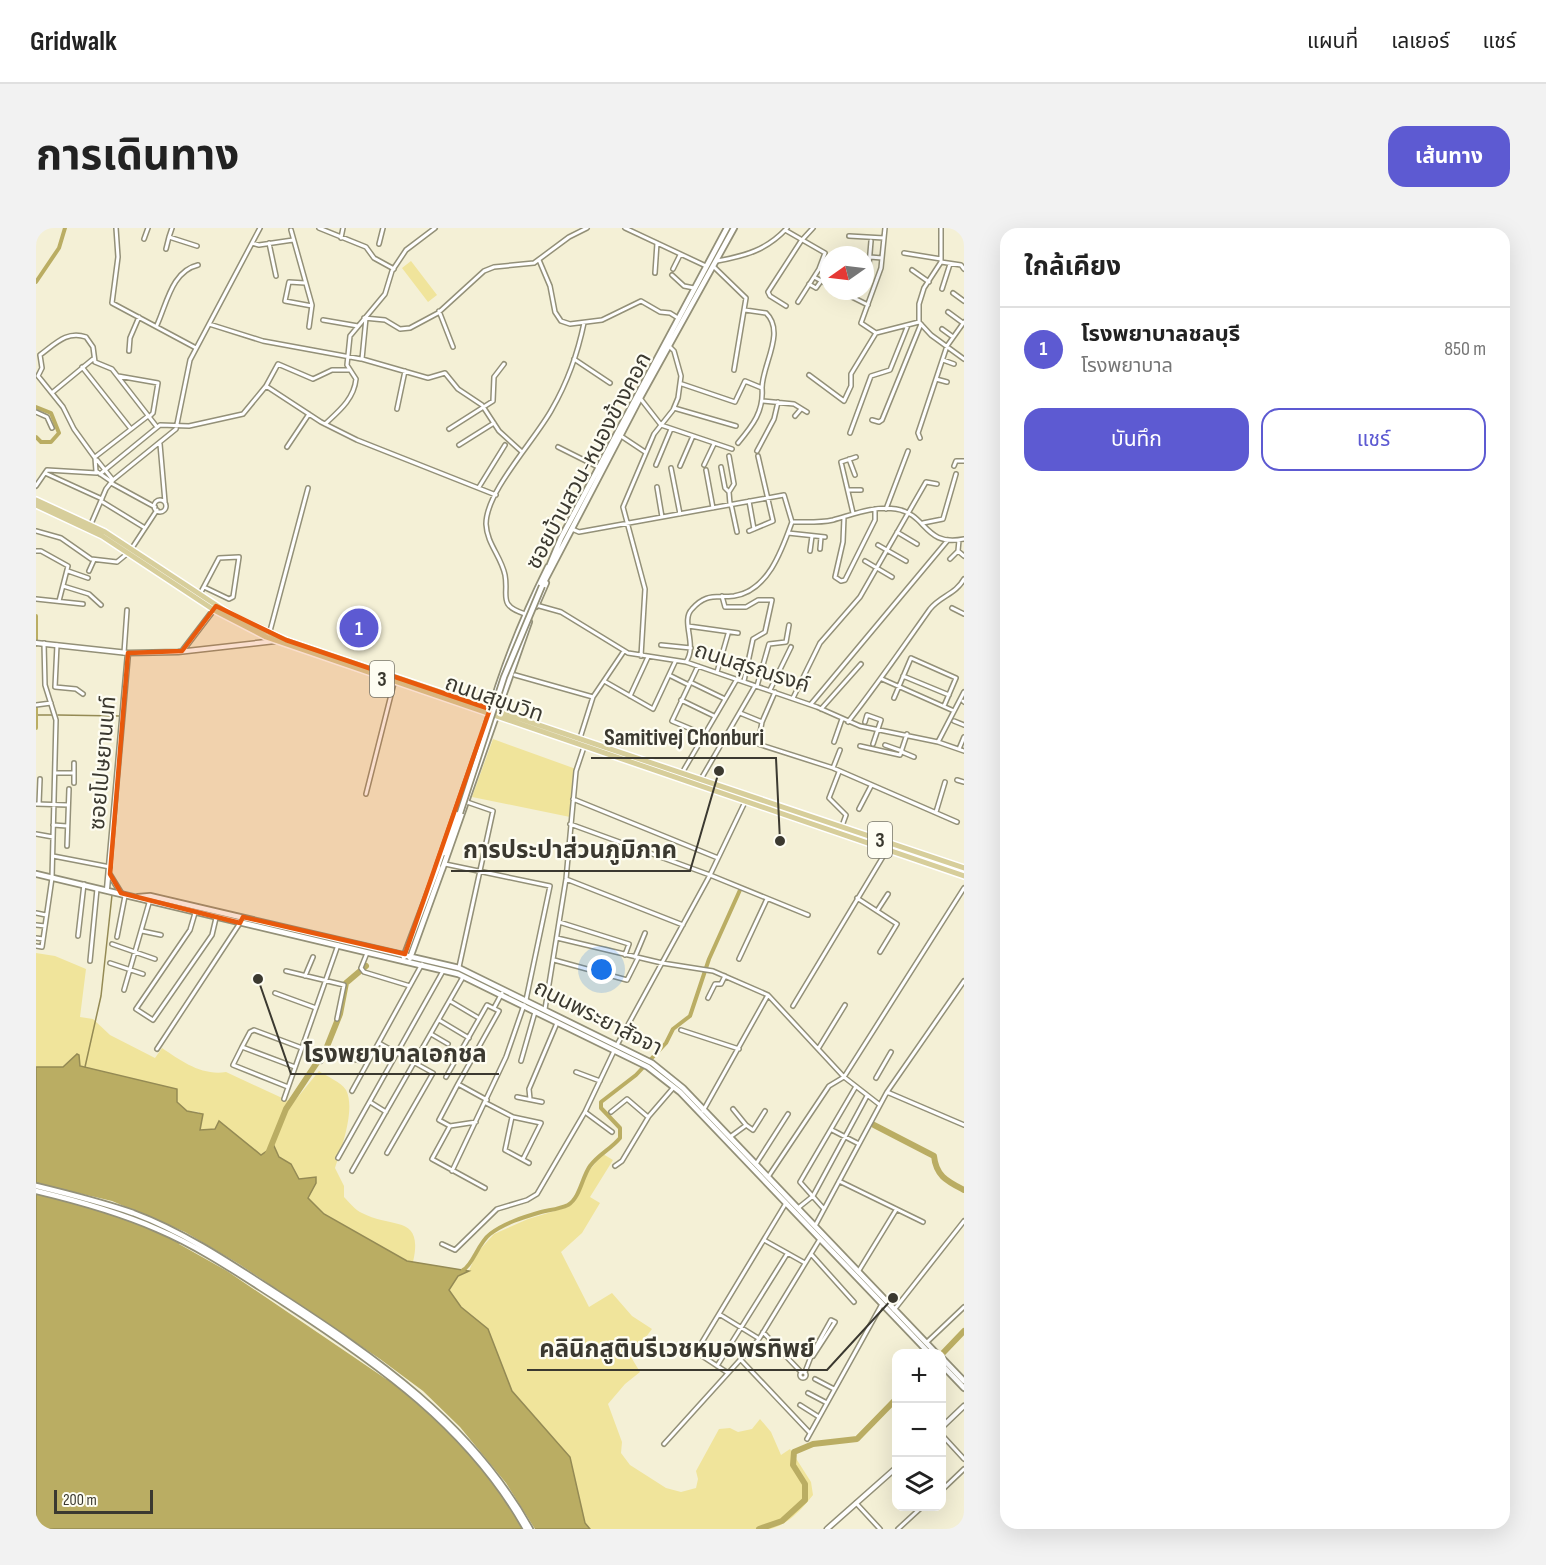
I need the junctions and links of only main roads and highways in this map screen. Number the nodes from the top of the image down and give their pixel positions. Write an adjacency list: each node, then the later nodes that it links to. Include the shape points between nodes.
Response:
1 (728, 228): 3 (main road, ซอยบ้านสวน-หนองข้างคอก)
2 (735, 228): 4 (main road, ซอยบ้านสวน-หนองข้างคอก)
3 (693, 290): 4 (main road); 5 (main road, ซอยบ้านสวน-หนองข้างคอก)
4 (698, 296): 5 (main road, ซอยบ้านสวน-หนองข้างคอก)
5 (639, 397): 9 (main road, ซอยบ้านสวน-หนองข้างคอก); 9 (main road, ซอยบ้านสวน-หนองข้างคอก)
6 (36, 500): 8 (main road, ถนนสุขุมวิท, via 91,524)
7 (36, 505): 8 (main road, ถนนสุขุมวิท)
8 (130, 553): 10 (main road, ถนนสุขุมวิท / 3); 10 (main road, ถนนสุขุมวิท / 3)
9 (555, 558): 11 (main road, via 525,614); 12 (main road); 16 (main road, ซอยบ้านสวน-หนองข้างคอก, bridge, via 504,677)
10 (215, 608): 13 (main road, ถนนสุขุมวิท / 3, via 269,633); 13 (main road, ถนนสุขุมวิท / 3, via 276,641)
11 (501, 676): 12 (main road); 13 (main road)
12 (507, 679): 14 (main road)
13 (490, 712): 14 (main road, ถนนสุขุมวิท / 3); 16 (main road)
14 (497, 715): 15 (main road, ถนนสุขุมวิท / 3); 16 (main road); 18 (main road, ถนนสุขุมวิท / 3)
15 (964, 868)
16 (440, 869): 27 (main road)
17 (36, 874): 20 (main road, ถนนพระยาสัจจา)
18 (964, 876)
19 (150, 896): 20 (main road, ถนนพระยาสัจจา); 21 (main road); 22 (main road, ถนนพระยาสัจจา)
20 (138, 897): 21 (main road, ถนนพระยาสัจจา)
21 (148, 903): 23 (main road, ถนนพระยาสัจจา)
22 (243, 917): 23 (main road); 24 (main road, ถนนพระยาสัจจา)
23 (240, 923): 25 (main road, ถนนพระยาสัจจา)
24 (288, 927): 25 (main road); 26 (main road, ถนนพระยาสัจจา)
25 (286, 933): 26 (main road, ถนนพระยาสัจจา)
26 (339, 942): 27 (main road, ถนนพระยาสัจจา); 27 (main road, ถนนพระยาสัจจา)
27 (407, 957): 28 (main road, ถนนพระยาสัจจา); 28 (main road, ถนนพระยาสัจจา, via 459,968)
28 (525, 1002): 29 (main road, ถนนพระยาสัจจา); 29 (main road, ถนนพระยาสัจจา)
29 (559, 1019): 30 (main road, ถนนพระยาสัจจา)
30 (650, 1065): 31 (main road, ถนนพระยาสัจจา); 31 (main road, ถนนพระยาสัจจา, via 682,1088)
31 (702, 1112): 34 (main road, ถนนพระยาสัจจา); 34 (main road, ถนนพระยาสัจจา, via 798,1208)
32 (36, 1186): 42 (main road, via 134,1214 186,1237 383,1364 472,1446 501,1483)
33 (36, 1191): 42 (main road, via 104,1209 184,1241 320,1326 434,1413 498,1486)
34 (821, 1237): 35 (main road, ถนนพระยาสัจจา); 35 (main road, ถนนพระยาสัจจา)
35 (870, 1288): 36 (main road, ถนนพระยาสัจจา); 37 (main road, ถนนพระยาสัจจา)
36 (930, 1349)
37 (931, 1349)
38 (946, 1362): 40 (main road)
39 (946, 1369): 41 (main road)
40 (963, 1379)
41 (964, 1388)
42 (528, 1529)

